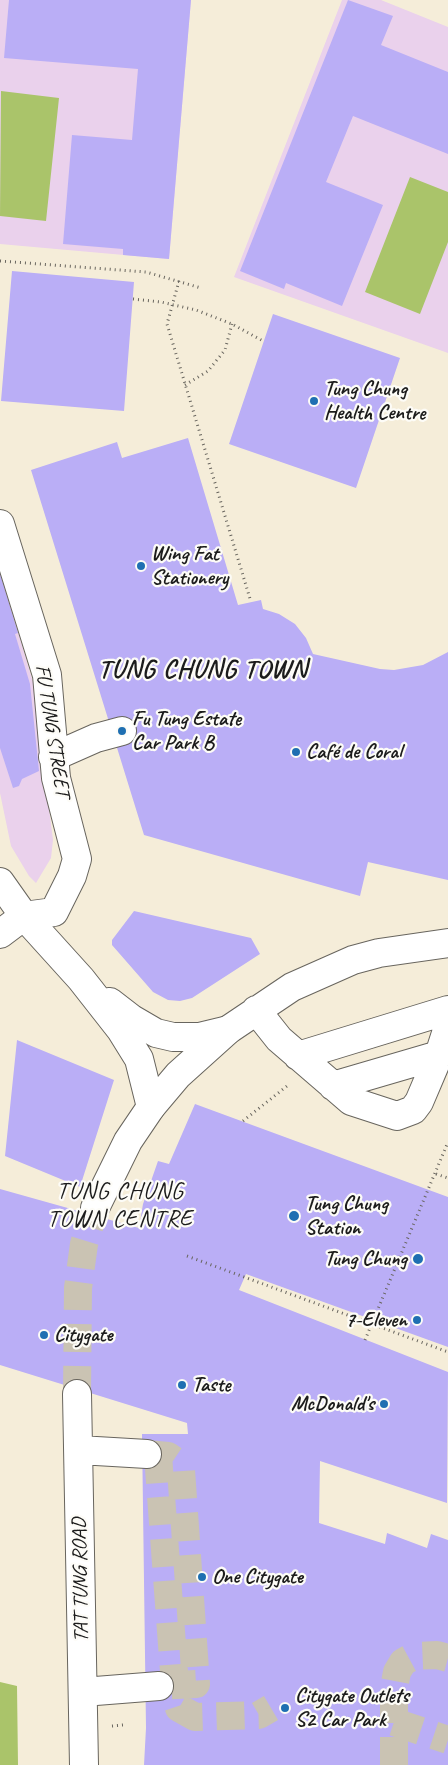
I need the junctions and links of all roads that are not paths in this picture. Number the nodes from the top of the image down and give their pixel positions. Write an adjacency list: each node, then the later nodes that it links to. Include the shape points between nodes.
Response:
1 (0, 524): 3 (street, FU TUNG STREET, via 47,675)
2 (122, 731): 3 (street, via 96,738)
3 (53, 757): 5 (street, FU TUNG STREET, via 77,859 54,912)
4 (0, 882): 5 (street)
5 (24, 916): 6 (street); 8 (street)
6 (0, 934)
7 (448, 943): 9 (street, via 353,960 292,987)
8 (81, 979): 12 (street, via 132,1019 156,1033 173,1037 199,1036); 16 (street, via 139,1059)
9 (256, 1010): 12 (street); 14 (street, via 278,1039)
10 (448, 1010): 14 (street)
11 (448, 1027): 13 (street)
12 (228, 1030): 16 (street, via 178,1075)
13 (439, 1055): 15 (street); 15 (street, via 419,1102 406,1114 398,1116 363,1106)
14 (298, 1056): 15 (street)
15 (333, 1086)
16 (151, 1107): 17 (street, via 128,1141)
17 (95, 1208)
18 (77, 1394): 19 (street, TAT TUNG ROAD)
19 (78, 1450): 20 (street); 22 (street, TAT TUNG ROAD)
20 (147, 1454)
21 (159, 1686): 22 (street)
22 (83, 1692): 23 (street, TAT TUNG ROAD)
23 (84, 1765)

